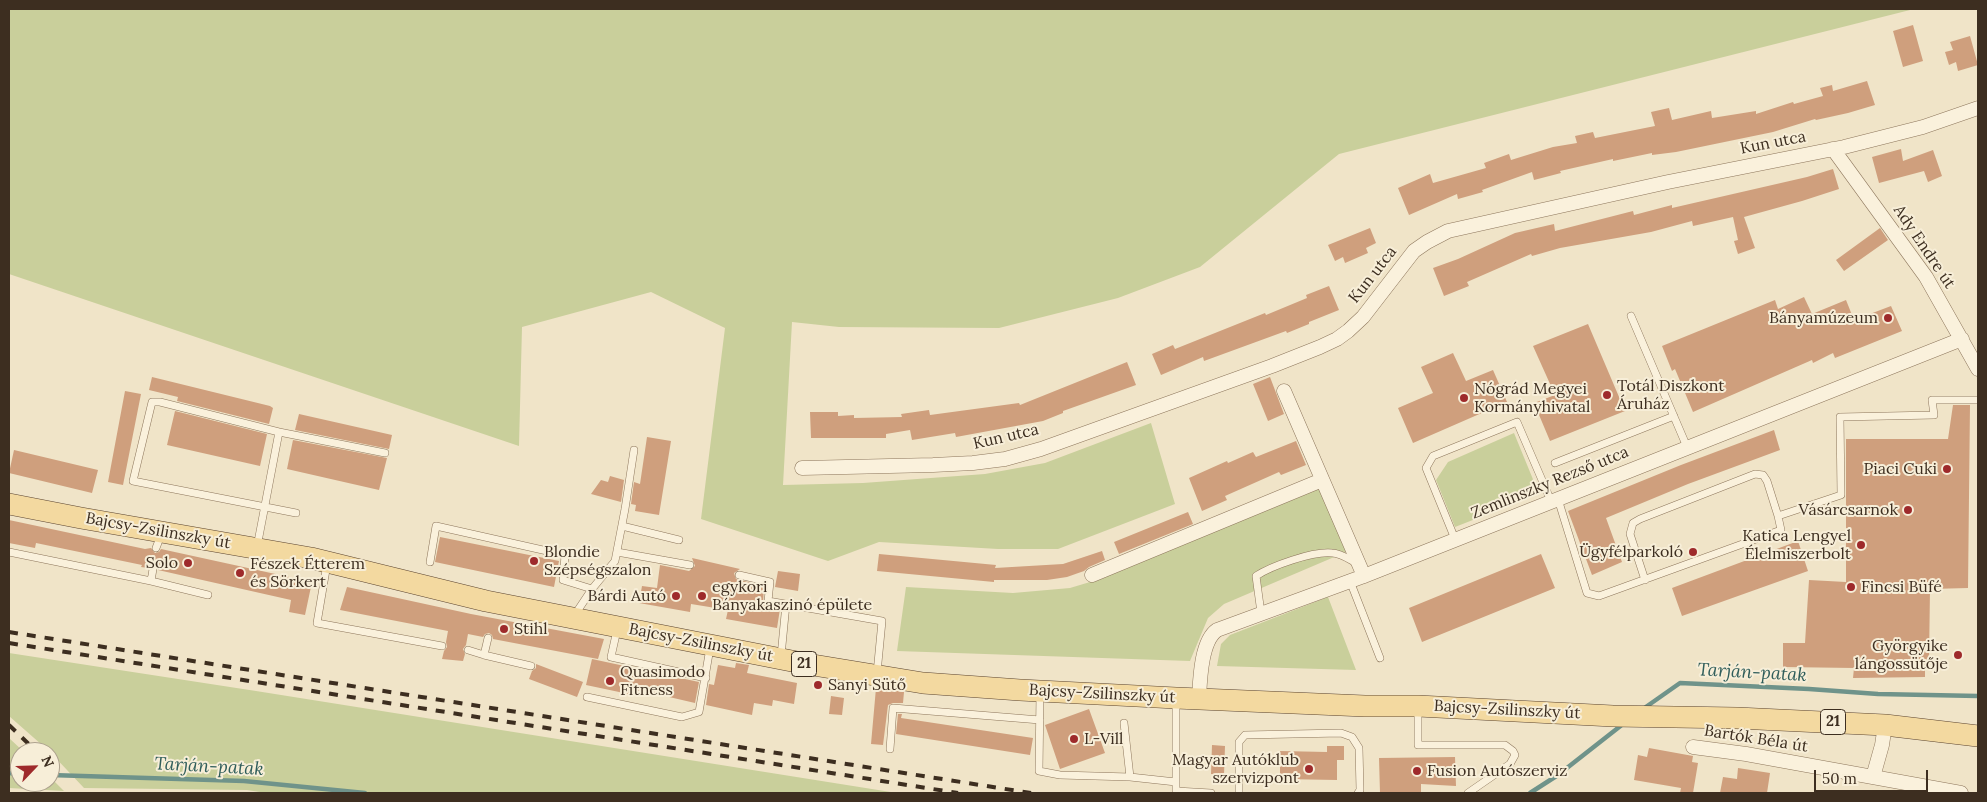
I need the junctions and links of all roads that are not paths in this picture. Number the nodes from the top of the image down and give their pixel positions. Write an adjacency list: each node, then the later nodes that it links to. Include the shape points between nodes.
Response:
1 (1978, 108): 2 (street, Kun utca, via 1914,129)
2 (1833, 149): 4 (street, Ady Endre út, via 1926,276); 14 (street, Kun utca, via 1448,231 1414,251 1363,316 1336,339 1272,366 1022,454 973,463)
3 (1631, 316): 8 (lane)
4 (1962, 338): 5 (street, Ady Endre út); 10 (street, Zemlinszky Rezső utca)
5 (1978, 369)
6 (1284, 392): 15 (street)
7 (1978, 400): 20 (lane, via 1932,400 1934,415 1840,417 1841,495)
8 (1674, 416): 10 (lane); 13 (lane)
9 (279, 432): 12 (lane); 18 (lane); 18 (lane, via 152,402 133,481)
10 (1687, 447): 16 (street, Zemlinszky Rezső utca)
11 (634, 450): 21 (lane)
12 (384, 454)
13 (1555, 463)
14 (802, 468)
15 (1322, 480): 31 (street); 33 (street)
16 (1555, 500): 22 (street, Zemlinszky Rezső utca); 22 (lane, via 1517,422 1433,456 1426,468); 34 (lane, via 1587,593 1599,596)
17 (9, 504): 24 (main road, Bajcsy-Zsilinszky út / 21, via 159,540)
18 (263, 508): 19 (lane); 24 (lane)
19 (296, 513)
20 (1778, 516): 34 (lane, via 1781,530); 34 (lane, via 1768,481 1763,475 1755,474 1640,519 1632,523 1630,534)
21 (622, 526): 23 (lane); 26 (lane)
22 (1455, 539): 31 (street, Zemlinszky Rezső utca)
23 (679, 540)
24 (257, 548): 27 (main road, Bajcsy-Zsilinszky út / 21)
25 (9, 552): 35 (lane)
26 (617, 552): 29 (lane); 37 (lane, via 615,561)
27 (328, 562): 41 (main road, Bajcsy-Zsilinszky út / 21, via 494,607); 45 (lane, via 317,622)
28 (430, 562): 37 (lane, via 436,526 565,555 563,580)
29 (690, 565)
30 (153, 569): 35 (lane)
31 (1362, 571): 36 (street, Zemlinszky Rezső utca); 40 (lane, via 1333,553 1266,569 1256,576)
32 (739, 575): 39 (lane, via 770,582 768,601)
33 (1092, 575)
34 (1645, 580)
35 (151, 581): 38 (lane)
36 (1350, 581): 40 (street, Zemlinszky Rezső utca); 48 (lane)
37 (592, 589): 41 (lane)
38 (208, 594)
39 (786, 604): 49 (lane); 51 (lane, via 882,621)
40 (1261, 614): 56 (street, Zemlinszky Rezső utca, via 1212,634 1205,650)
41 (573, 618): 42 (main road, Bajcsy-Zsilinszky út / 21)
42 (618, 627): 44 (main road, Bajcsy-Zsilinszky út / 21); 52 (lane, via 611,657)
43 (488, 638): 47 (lane)
44 (710, 645): 49 (main road, Bajcsy-Zsilinszky út / 21); 52 (lane)
45 (442, 646)
46 (468, 650): 47 (lane)
47 (484, 654): 50 (lane)
48 (1380, 658)
49 (781, 659): 51 (main road, Bajcsy-Zsilinszky út / 21)
50 (531, 666)
51 (876, 676): 53 (main road, Bajcsy-Zsilinszky út / 21, via 923,683)
52 (706, 678): 54 (lane, via 699,712 682,717)
53 (1040, 691): 55 (main road, Bajcsy-Zsilinszky út / 21); 58 (lane)
54 (587, 698)
55 (1176, 698): 56 (main road, Bajcsy-Zsilinszky út / 21); 66 (lane)
56 (1200, 698): 57 (main road, Bajcsy-Zsilinszky út / 21)
57 (1418, 706): 60 (main road, Bajcsy-Zsilinszky út / 21); 70 (lane, via 1418,745 1505,745 1513,751 1514,760 1510,764)
58 (1040, 720): 63 (lane, via 893,708); 64 (lane, via 1039,771 1060,775)
59 (1124, 722): 64 (lane)
60 (1885, 725): 61 (main road, 21); 65 (street)
61 (1978, 736)
62 (1693, 746): 65 (street, Bartók Béla út)
63 (890, 749)
64 (1130, 777): 66 (lane)
65 (1873, 777): 71 (street, Bartók Béla út)
66 (1176, 782): 67 (lane, via 1176,792)
67 (1211, 793)
68 (1238, 793): 69 (lane, via 1239,742 1245,735 1341,733 1352,737 1359,748)
69 (1358, 793)
70 (1468, 793)
71 (1961, 793)

